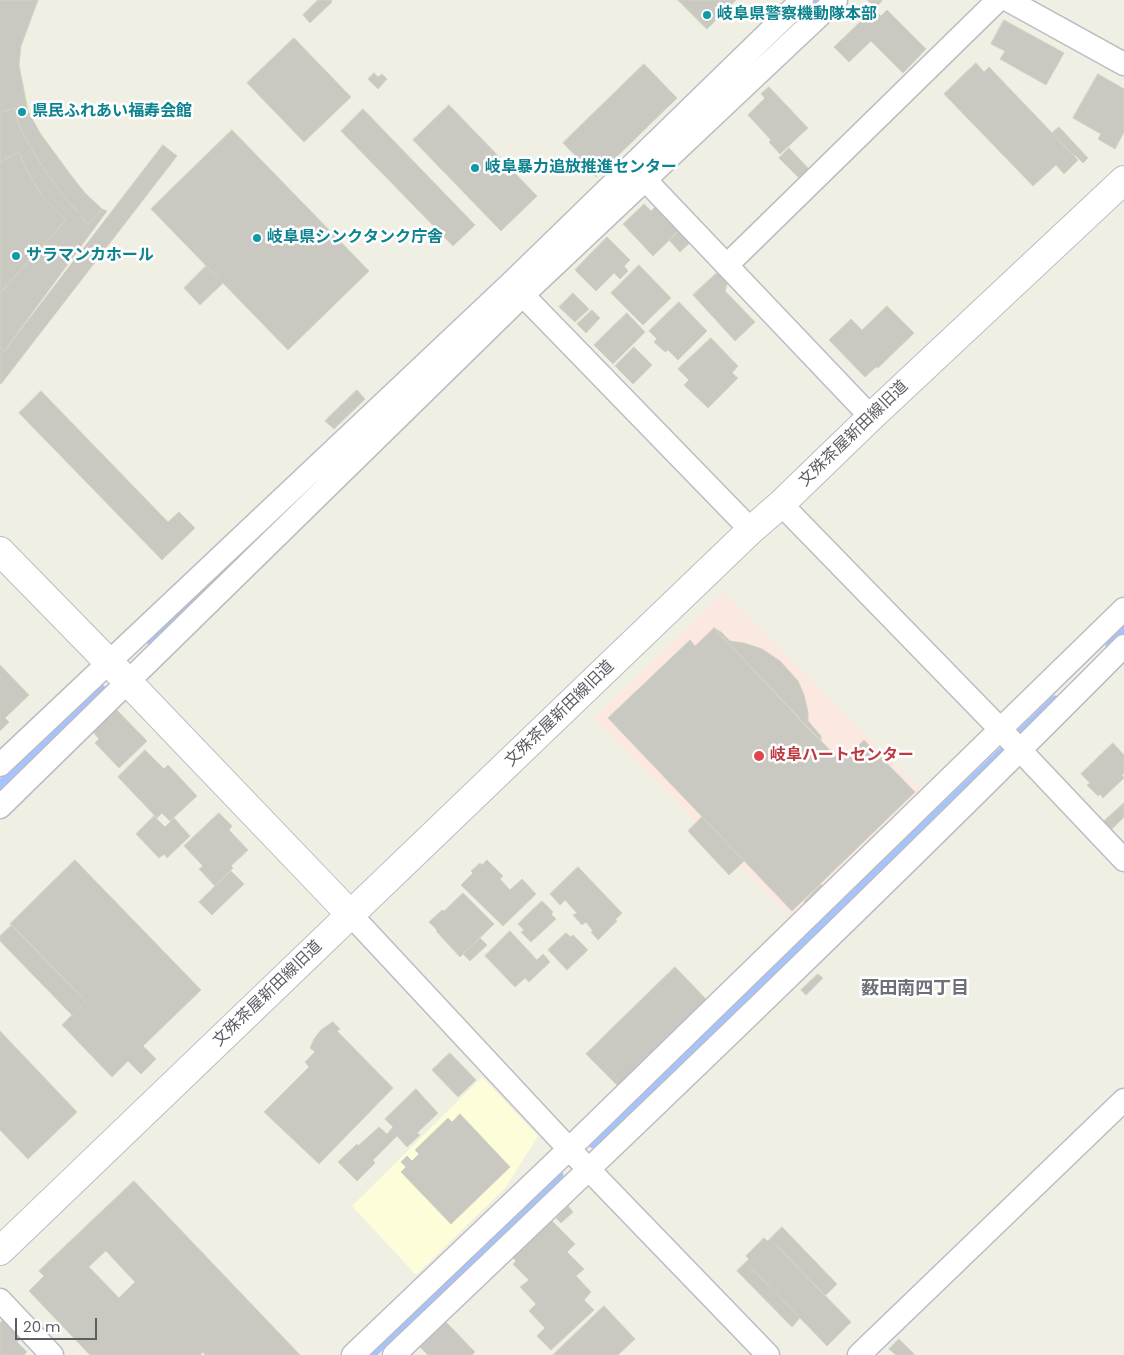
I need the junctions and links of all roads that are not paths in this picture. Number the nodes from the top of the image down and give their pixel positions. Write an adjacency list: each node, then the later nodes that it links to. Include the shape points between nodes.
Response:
1 (802, 0): 6 (street)
2 (836, 0): 6 (street)
3 (998, 0): 8 (street)
4 (1008, 0): 5 (street)
5 (1124, 64)
6 (639, 173): 8 (street); 9 (street)
7 (1124, 180): 10 (street, 文殊茶屋新田線旧道)
8 (727, 264): 10 (street)
9 (517, 289): 12 (street); 16 (street); 17 (street)
10 (872, 417): 11 (street, 文殊茶屋新田線旧道)
11 (781, 504): 12 (street, 文殊茶屋新田線旧道); 18 (street)
12 (752, 530): 23 (street, 文殊茶屋新田線旧道)
13 (0, 551): 16 (street)
14 (1124, 609): 18 (street)
15 (1124, 646): 19 (street)
16 (108, 662): 17 (street); 20 (street)
17 (128, 682): 21 (street); 23 (street)
18 (1001, 730): 19 (street); 25 (street)
19 (1020, 750): 22 (street); 26 (street)
20 (0, 766)
21 (0, 807)
22 (1124, 860)
23 (351, 915): 25 (street); 27 (street, 文殊茶屋新田線旧道)
24 (1124, 1100): 33 (street)
25 (569, 1149): 26 (street); 30 (street)
26 (590, 1169): 31 (street); 32 (street)
27 (0, 1251)
28 (0, 1300): 29 (street)
29 (52, 1355)
30 (353, 1355)
31 (394, 1355)
32 (768, 1355)
33 (859, 1355)

